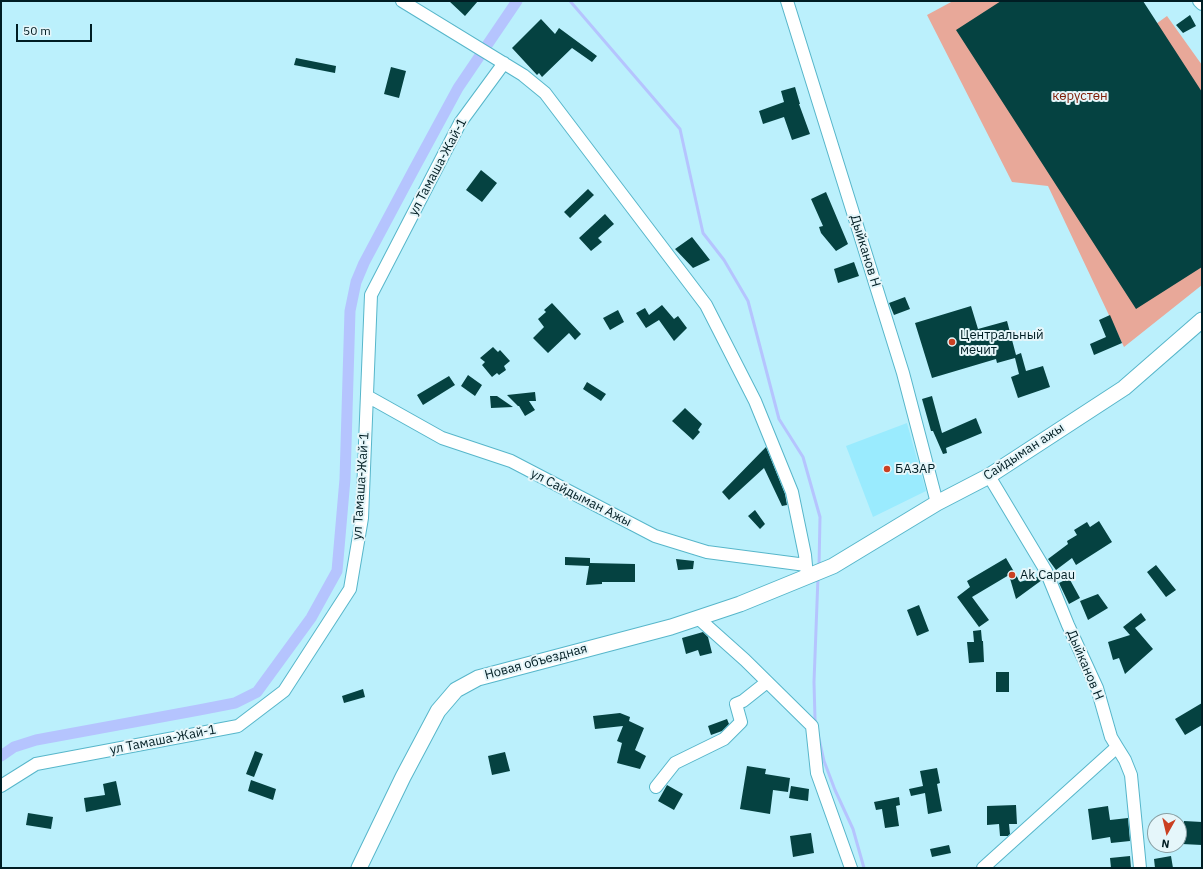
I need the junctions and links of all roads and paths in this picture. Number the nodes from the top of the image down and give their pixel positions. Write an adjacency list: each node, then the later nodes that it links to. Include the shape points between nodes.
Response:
1 (402, 1): 5 (street)
2 (787, 1): 9 (street, Дыйканов Н, via 903,373)
3 (1200, 1): 4 (street)
4 (1202, 4)
5 (503, 63): 7 (street, ул Тамаша-Жай-1, via 460,123 371,295); 10 (street, via 545,93 706,305 755,401 792,492)
6 (1202, 320): 8 (main road, Сайдыман ажы, via 1124,388)
7 (367, 396): 10 (street, ул Сайдыман Ажы, via 442,438 511,461 655,536 707,552); 14 (street, ул Тамаша-Жай-1, via 362,518 350,589 284,691 238,726 36,764)
8 (989, 476): 9 (main road, Сайдыман ажы); 13 (street, Дыйканов Н, via 1046,570 1068,625 1098,688 1111,737)
9 (937, 503): 10 (main road, Сайдыман ажы, via 833,566)
10 (808, 572): 11 (main road, Новая объездная, via 740,604)
11 (698, 618): 12 (street); 16 (main road, Новая объездная, via 478,678 456,690 438,711)
12 (767, 682): 15 (street, via 736,704 741,722 724,739 675,763); 17 (street, via 812,726 817,773)
13 (1117, 747): 18 (street); 19 (street, Дыйканов Н, via 1131,775)
14 (1, 786)
15 (656, 786)
16 (359, 868)
17 (851, 868)
18 (983, 868)
19 (1140, 868)

